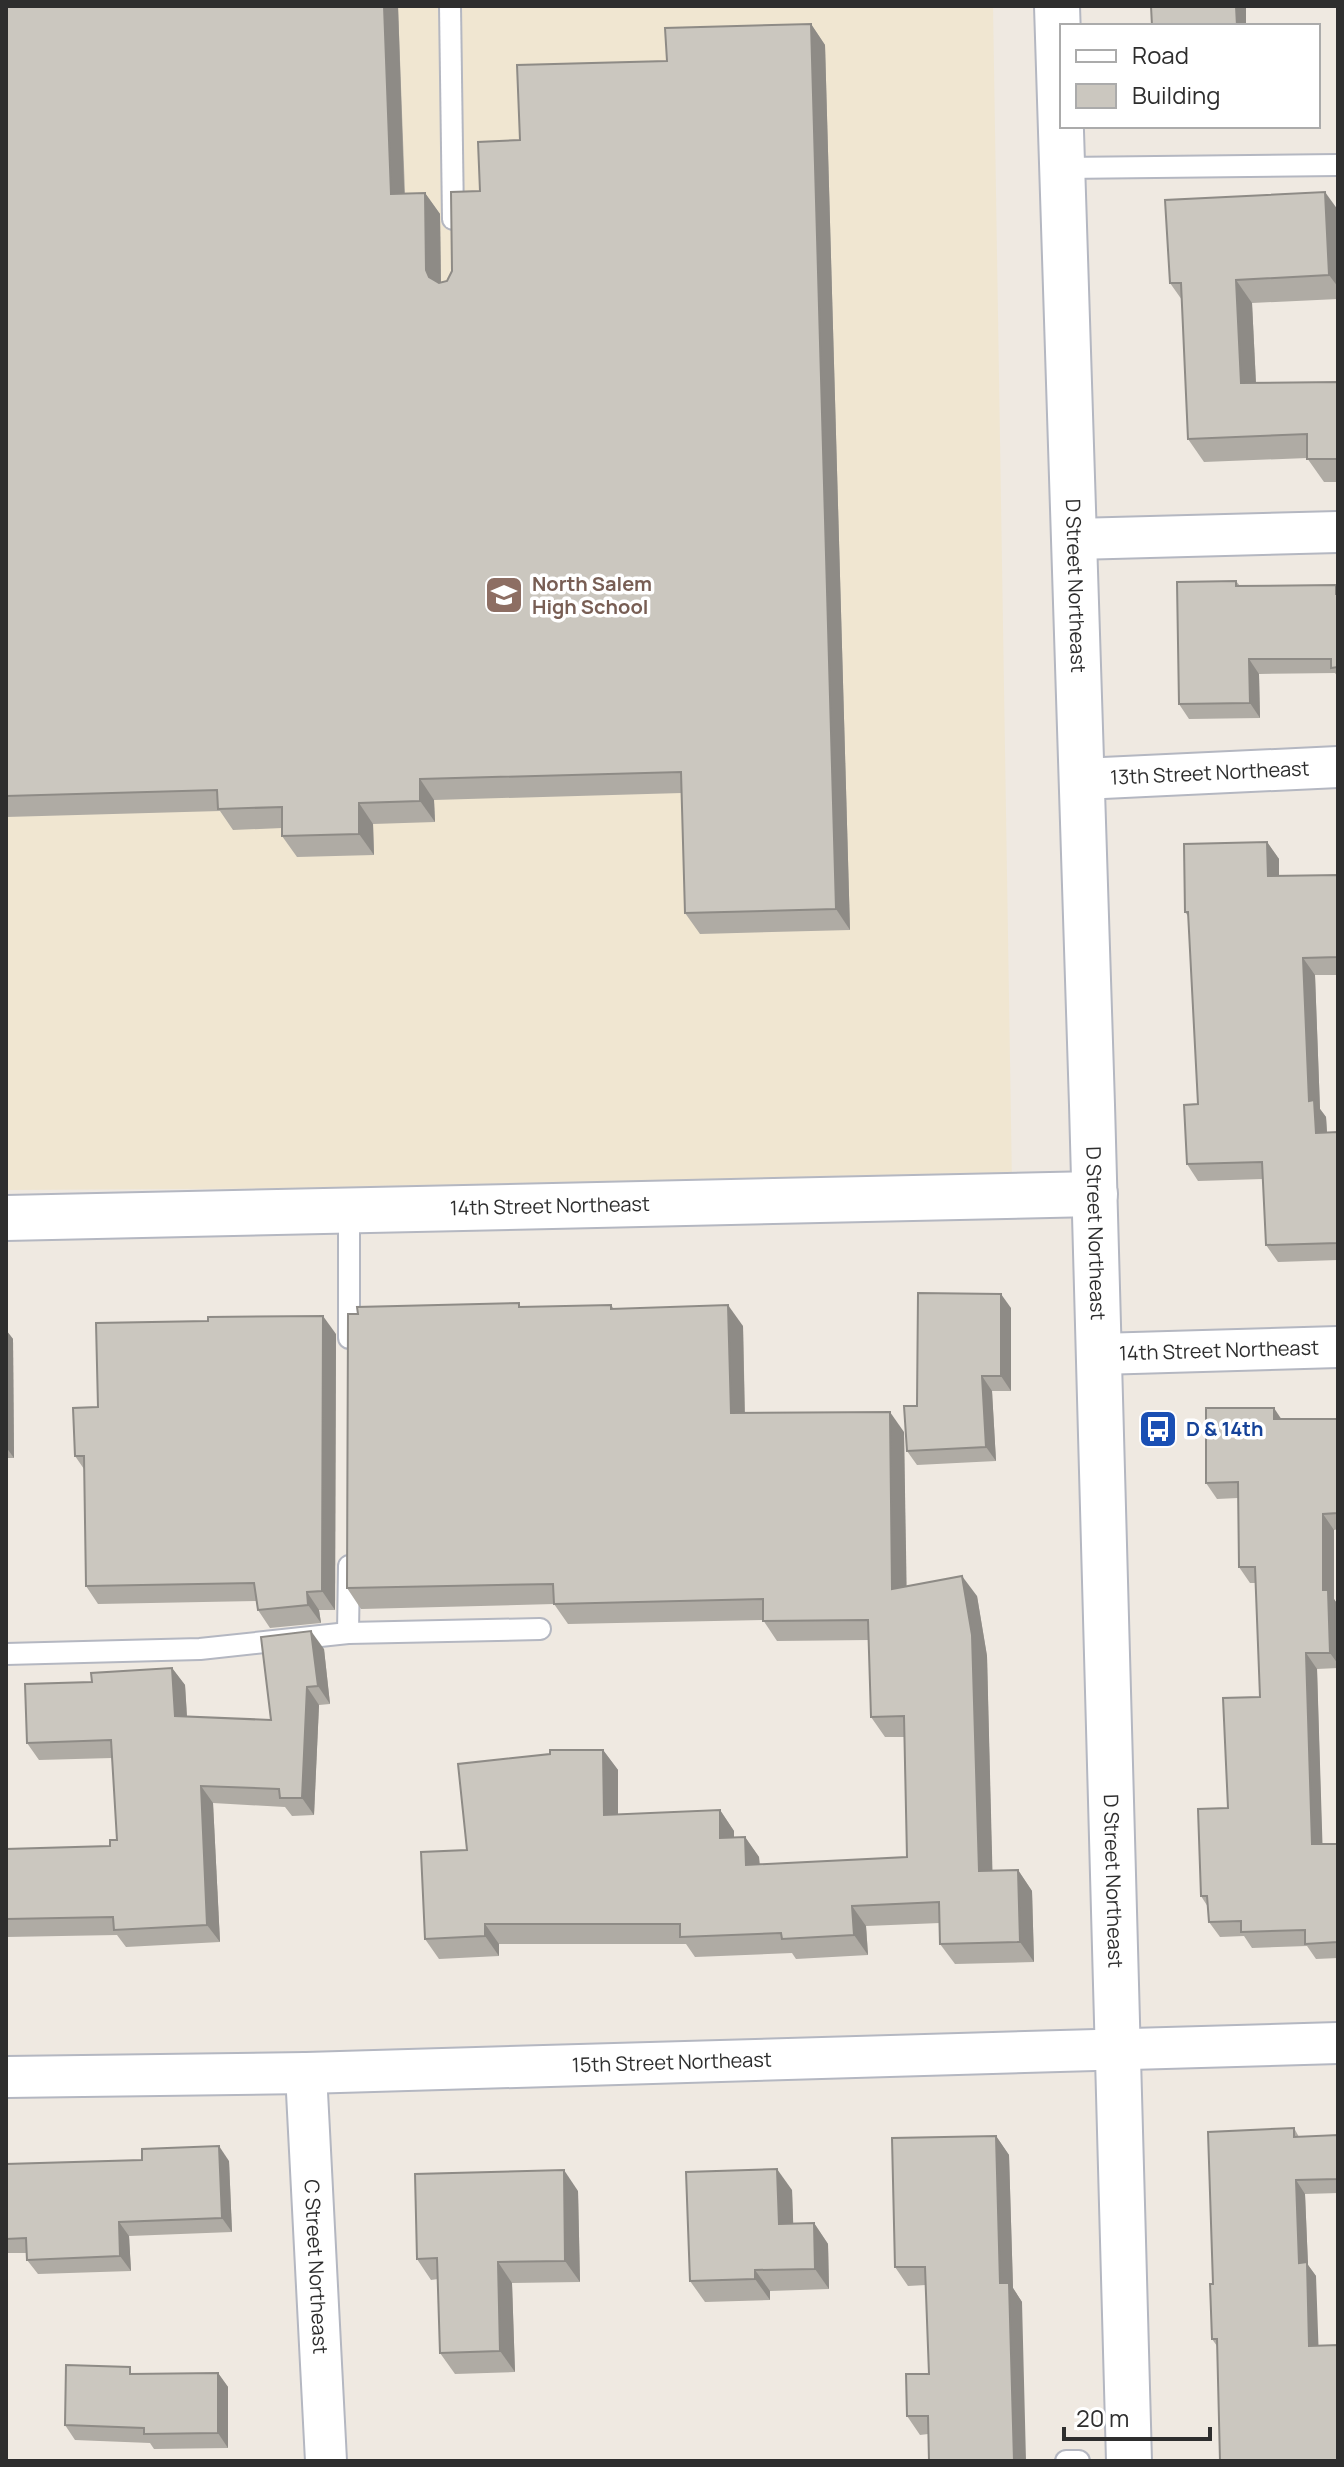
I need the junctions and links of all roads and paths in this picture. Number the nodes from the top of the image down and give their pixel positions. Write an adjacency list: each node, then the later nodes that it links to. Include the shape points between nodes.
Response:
1 (450, 6): 7 (lane)
2 (1057, 6): 3 (street, D Street Northeast)
3 (1060, 87)
4 (1062, 128): 6 (street, D Street Northeast)
5 (1338, 165): 6 (lane)
6 (1063, 168): 9 (street, D Street Northeast)
7 (453, 244)
8 (1338, 532): 9 (street)
9 (1075, 539): 11 (street, D Street Northeast)
10 (1338, 767): 11 (street, 13th Street Northeast)
11 (1082, 779): 12 (street, D Street Northeast)
12 (1095, 1194): 13 (street, 14th Street Northeast); 17 (street, D Street Northeast)
13 (349, 1210): 14 (street, 14th Street Northeast); 16 (lane)
14 (6, 1218)
15 (1338, 1347): 17 (street, 14th Street Northeast)
16 (349, 1351)
17 (1099, 1354): 23 (street, D Street Northeast)
18 (349, 1539): 20 (lane)
19 (540, 1629): 20 (lane)
20 (348, 1633): 21 (lane, via 200,1649)
21 (6, 1654)
22 (1338, 2043): 23 (street, 15th Street Northeast)
23 (1117, 2048): 24 (street, 15th Street Northeast); 29 (street, D Street Northeast)
24 (306, 2073): 25 (street, 15th Street Northeast); 26 (street, C Street Northeast)
25 (6, 2077)
26 (326, 2461)
27 (1066, 2461): 28 (lane)
28 (1079, 2461)
29 (1129, 2461)

